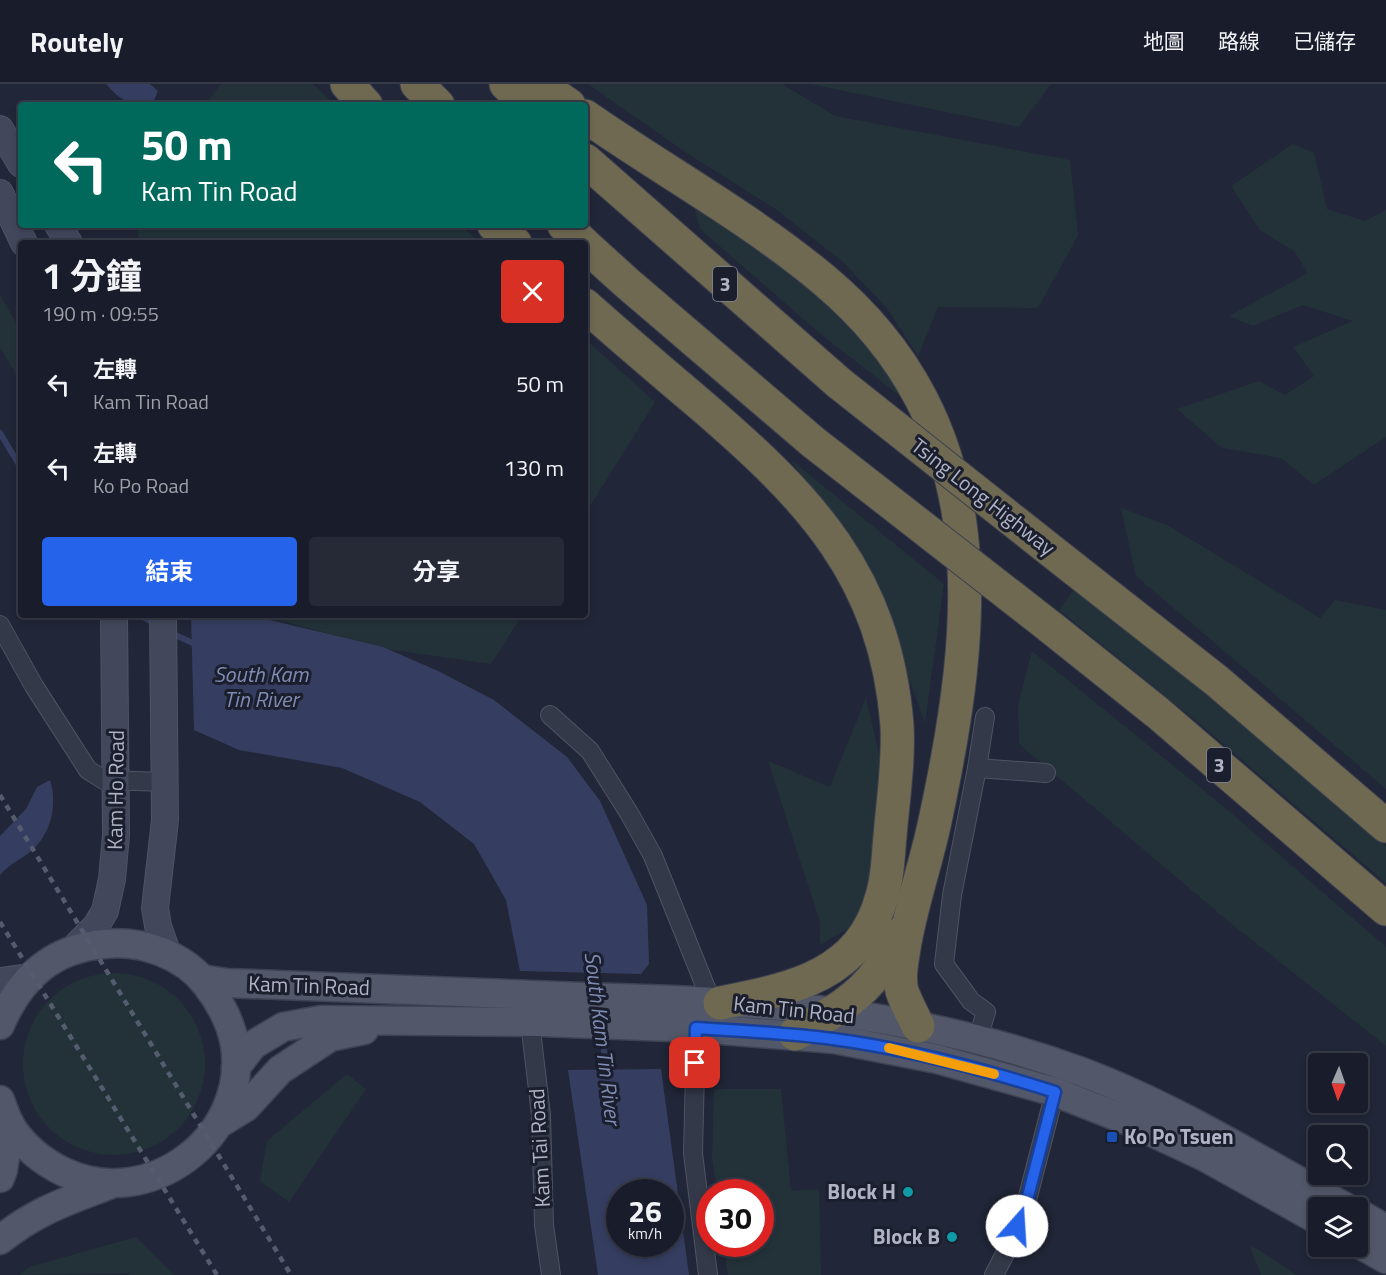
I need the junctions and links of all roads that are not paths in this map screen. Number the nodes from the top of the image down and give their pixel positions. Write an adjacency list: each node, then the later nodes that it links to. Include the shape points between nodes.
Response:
1 (347, 84): 5 (highway)
2 (417, 84): 6 (highway)
3 (506, 84): 7 (highway)
4 (539, 84): 8 (highway)
5 (363, 102)
6 (435, 102)
7 (525, 102)
8 (565, 102)
9 (588, 118): 32 (highway, via 767,237 850,303 892,353 925,407 939,439 952,482 963,544 962,666 947,765)
10 (0, 129): 11 (main road)
11 (18, 159)
12 (588, 163): 30 (highway, Tsing Long Highway / 3, bridge, via 839,383 1217,681)
13 (0, 193): 16 (main road)
14 (497, 228): 17 (highway)
15 (567, 228): 18 (highway, 3)
16 (23, 240)
17 (511, 240)
18 (580, 240)
19 (588, 248): 31 (highway, 3, bridge, via 813,442 1158,713)
20 (588, 308): 40 (highway, via 760,457 809,508 849,564 864,595 877,627 893,693 897,761 887,871 876,916 866,934 842,962 813,979)
21 (114, 618): 28 (main road, Kam Ho Road)
22 (163, 618): 29 (main road)
23 (0, 625): 28 (street, via 82,763 96,776)
24 (550, 715): 40 (street, via 590,751 653,856 706,988)
25 (985, 717): 26 (street)
26 (977, 768): 27 (street); 45 (street, via 952,895 944,964 971,1001 986,1012)
27 (1046, 773)
28 (116, 782): 29 (street); 33 (main road, Kam Ho Road, via 110,894 96,926)
29 (165, 782): 34 (main road, via 164,843 155,908)
30 (1386, 826)
31 (1386, 909)
32 (909, 919): 38 (highway, via 878,972); 43 (highway, via 900,976 902,992)
33 (70, 951): 34 (main road, Kam Tin Road, via 118,942 142,945); 35 (main road, Kam Tin Road)
34 (168, 955): 36 (main road, Kam Tin Road)
35 (30, 977): 37 (main road, Kam Tin Road); 42 (main road, Kam Tin Road, via 10,1002)
36 (202, 979): 39 (main road, Kam Tin Road); 46 (main road, Kam Tin Road, via 227,1017)
37 (0, 981)
38 (835, 1012): 40 (main road, Kam Tin Road); 43 (main road, Kam Tin Road); 44 (highway)
39 (540, 1013): 40 (main road, Kam Tin Road); 40 (main road, Kam Tin Road, via 640,999); 41 (main road, Kam Tin Road); 59 (street, Kam Tai Road, via 544,1225)
40 (700, 1015): 44 (main road, Kam Tin Road); 60 (street, via 693,1153)
41 (421, 1019): 46 (main road, Kam Tin Road, via 321,1020 284,1027 253,1045); 49 (main road, via 330,1037 280,1070 246,1107)
42 (0, 1025)
43 (918, 1026): 45 (main road, Kam Tin Road)
44 (795, 1034): 47 (main road, Kam Tin Road, via 892,1049)
45 (978, 1041): 52 (main road, Kam Tin Road, via 1122,1089)
46 (236, 1067): 49 (main road, Kam Tin Road, via 232,1092)
47 (1055, 1092): 53 (main road, Kam Tin Road, via 1205,1157); 61 (street, via 1025,1208)
48 (5, 1112): 50 (main road); 51 (main road, Kam Tin Road, via 28,1147 50,1165 76,1177)
49 (220, 1123): 51 (main road, Kam Tin Road, via 186,1161 160,1175)
50 (0, 1178)
51 (113, 1184): 56 (main road, via 47,1208)
52 (1327, 1197)
53 (1308, 1214)
54 (1368, 1219): 55 (main road)
55 (1386, 1229)
56 (0, 1240)
57 (1368, 1249): 58 (main road)
58 (1386, 1259)
59 (551, 1275)
60 (708, 1275)
61 (994, 1275)

